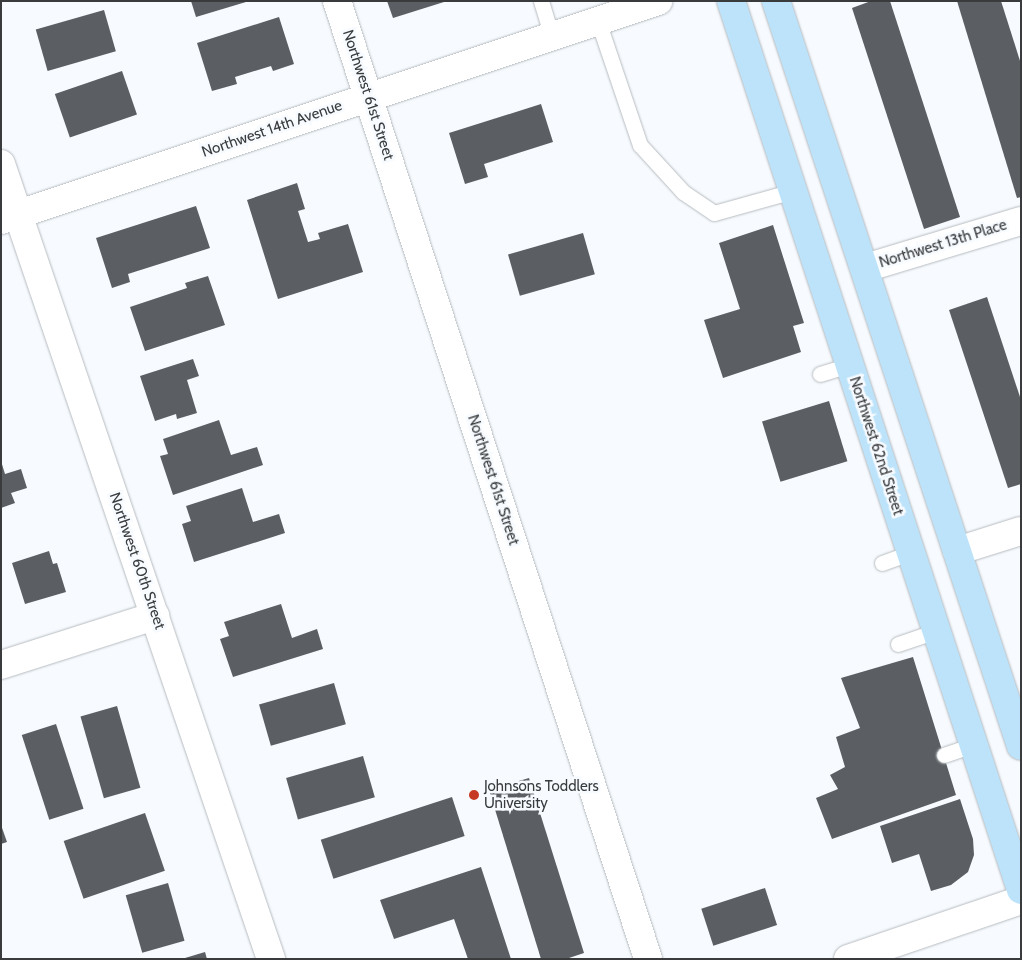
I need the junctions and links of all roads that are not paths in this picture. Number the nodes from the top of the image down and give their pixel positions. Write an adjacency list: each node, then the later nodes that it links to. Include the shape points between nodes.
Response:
1 (338, 1): 8 (street, Northwest 61st Street)
2 (541, 1): 7 (lane)
3 (658, 1): 6 (street, Northwest 14th Avenue)
4 (731, 1): 10 (main road, Northwest 62nd Street)
5 (776, 1): 13 (main road)
6 (598, 21): 7 (street, Northwest 14th Avenue); 10 (lane, via 640,145 683,192 714,213)
7 (552, 36): 8 (street, Northwest 14th Avenue)
8 (369, 97): 11 (street, Northwest 14th Avenue); 30 (street, Northwest 61st Street)
9 (1, 164): 11 (street, Northwest 60th Street)
10 (793, 191): 14 (main road, Northwest 62nd Street)
11 (9, 217): 20 (street, Northwest 60th Street)
12 (1021, 221): 13 (street, Northwest 13th Place)
13 (865, 268): 17 (main road)
14 (849, 365): 15 (lane); 18 (main road, Northwest 62nd Street)
15 (820, 374)
16 (1021, 531): 17 (street)
17 (957, 550): 25 (main road)
18 (910, 553): 19 (lane); 21 (main road, Northwest 62nd Street)
19 (882, 563)
20 (155, 616): 23 (street); 29 (street, Northwest 60th Street)
21 (936, 631): 22 (lane); 24 (main road, Northwest 62nd Street)
22 (898, 644)
23 (1, 665)
24 (973, 745): 26 (lane); 27 (main road, Northwest 62nd Street)
25 (1021, 746)
26 (944, 755)
27 (1021, 890)
28 (1021, 900): 31 (street)
29 (271, 959)
30 (648, 959)
31 (848, 959)

